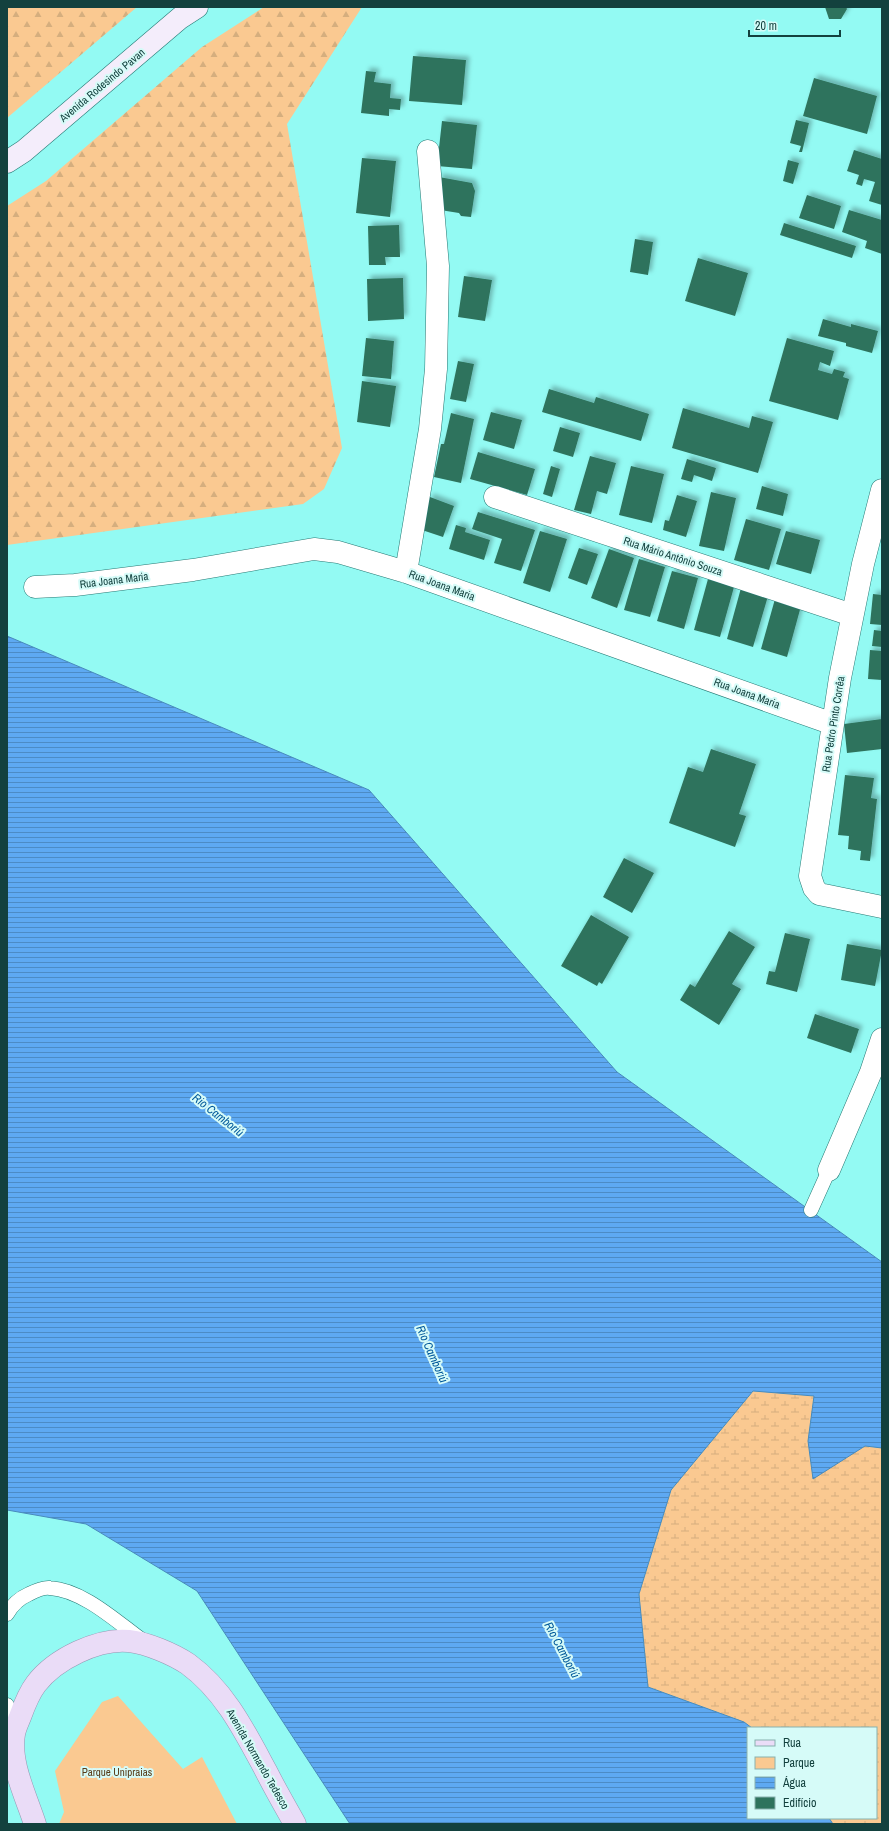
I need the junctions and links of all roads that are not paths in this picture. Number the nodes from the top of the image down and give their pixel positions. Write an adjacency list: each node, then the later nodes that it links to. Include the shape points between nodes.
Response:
1 (197, 7): 3 (main road, Avenida Rodesindo Pavan, via 180,18 24,151)
2 (428, 151): 6 (street, via 438,266 436,370 430,429)
3 (7, 162)
4 (882, 490): 8 (street, Rua Pedro Pinto Corrêa)
5 (495, 497): 8 (street, Rua Mário Antônio Souza)
6 (406, 572): 7 (street, Rua Joana Maria, via 338,552 314,549 193,570 75,585); 9 (street, Rua Joana Maria)
7 (35, 587)
8 (852, 615): 9 (street, Rua Pedro Pinto Corrêa)
9 (833, 724): 10 (street, Rua Pedro Pinto Corrêa, via 810,876 819,894)
10 (882, 907)
11 (882, 1039): 12 (street, via 871,1072)
12 (829, 1170): 13 (lane)
13 (811, 1210)
14 (7, 1614): 15 (lane, via 24,1596 37,1590 48,1587 65,1590 91,1603)
15 (148, 1644): 17 (main road, Avenida Normando Tedesco, via 128,1641 101,1643 81,1650 61,1662 37,1684 23,1708); 19 (main road, Avenida Normando Tedesco, via 187,1664 213,1687 246,1734)
16 (7, 1705): 17 (lane)
17 (13, 1743): 18 (main road)
18 (35, 1824)
19 (295, 1824)

